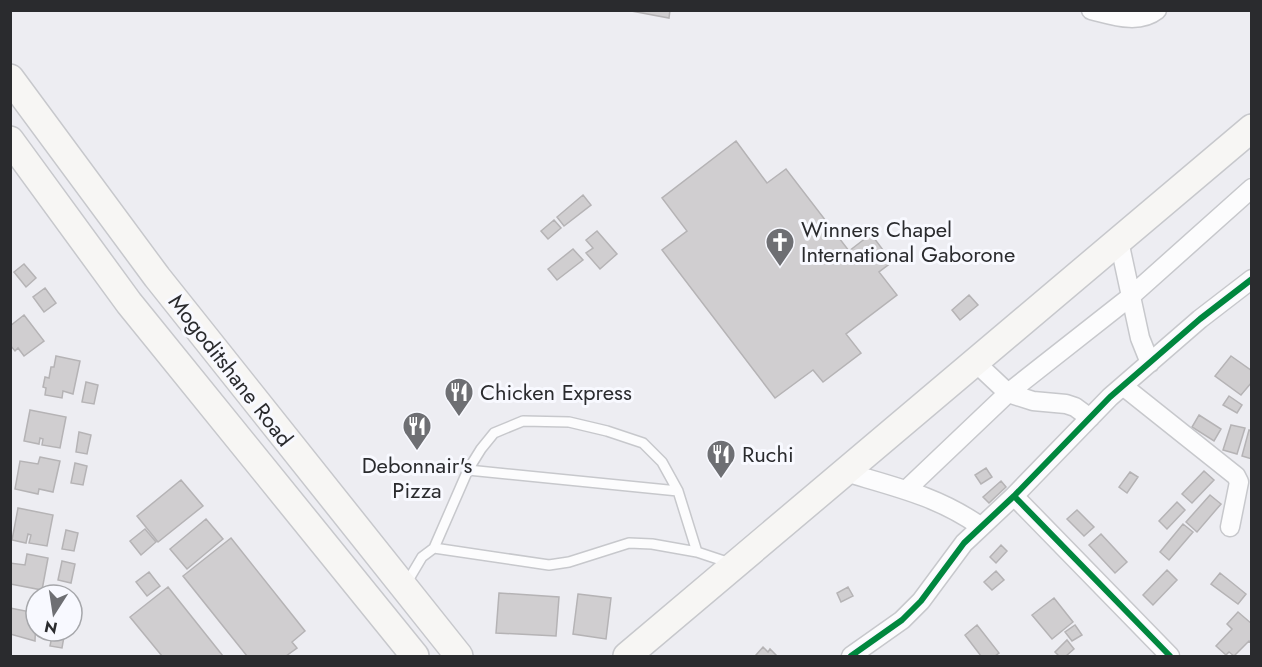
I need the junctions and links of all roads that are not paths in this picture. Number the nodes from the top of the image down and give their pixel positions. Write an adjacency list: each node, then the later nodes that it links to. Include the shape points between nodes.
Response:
1 (1091, 10): 2 (street, via 1129,18)
2 (1157, 10)
3 (10, 78): 25 (main road, Mogoditshane Road, via 157,276)
4 (1251, 128): 7 (main road)
5 (10, 140): 26 (main road, Mogoditshane Road, via 129,303)
6 (1251, 188): 9 (street)
7 (1119, 241): 9 (street); 10 (main road)
8 (1248, 285): 11 (street)
9 (1130, 297): 11 (street); 13 (street)
10 (975, 362): 13 (street); 16 (main road)
11 (1150, 363): 12 (street)
12 (1123, 386): 14 (street); 21 (street, via 1236,476 1239,482)
13 (1008, 393): 14 (street, via 1076,407); 17 (street)
14 (1090, 418): 19 (street)
15 (468, 470): 18 (lane); 18 (lane, via 494,433 523,421 569,422 643,443 662,462); 22 (lane)
16 (845, 472): 17 (street); 24 (main road)
17 (906, 490): 20 (street, via 947,505)
18 (678, 492): 23 (lane)
19 (1014, 496): 20 (street); 30 (street)
20 (981, 526): 29 (street, via 921,601)
21 (1230, 527)
22 (434, 548): 23 (lane, via 549,565 629,543); 25 (lane, via 422,556)
23 (697, 552): 24 (lane)
24 (735, 565): 28 (main road)
25 (404, 588): 27 (main road, Mogoditshane Road)
26 (415, 657)
27 (459, 657)
28 (627, 657)
29 (851, 657)
30 (1170, 657)

